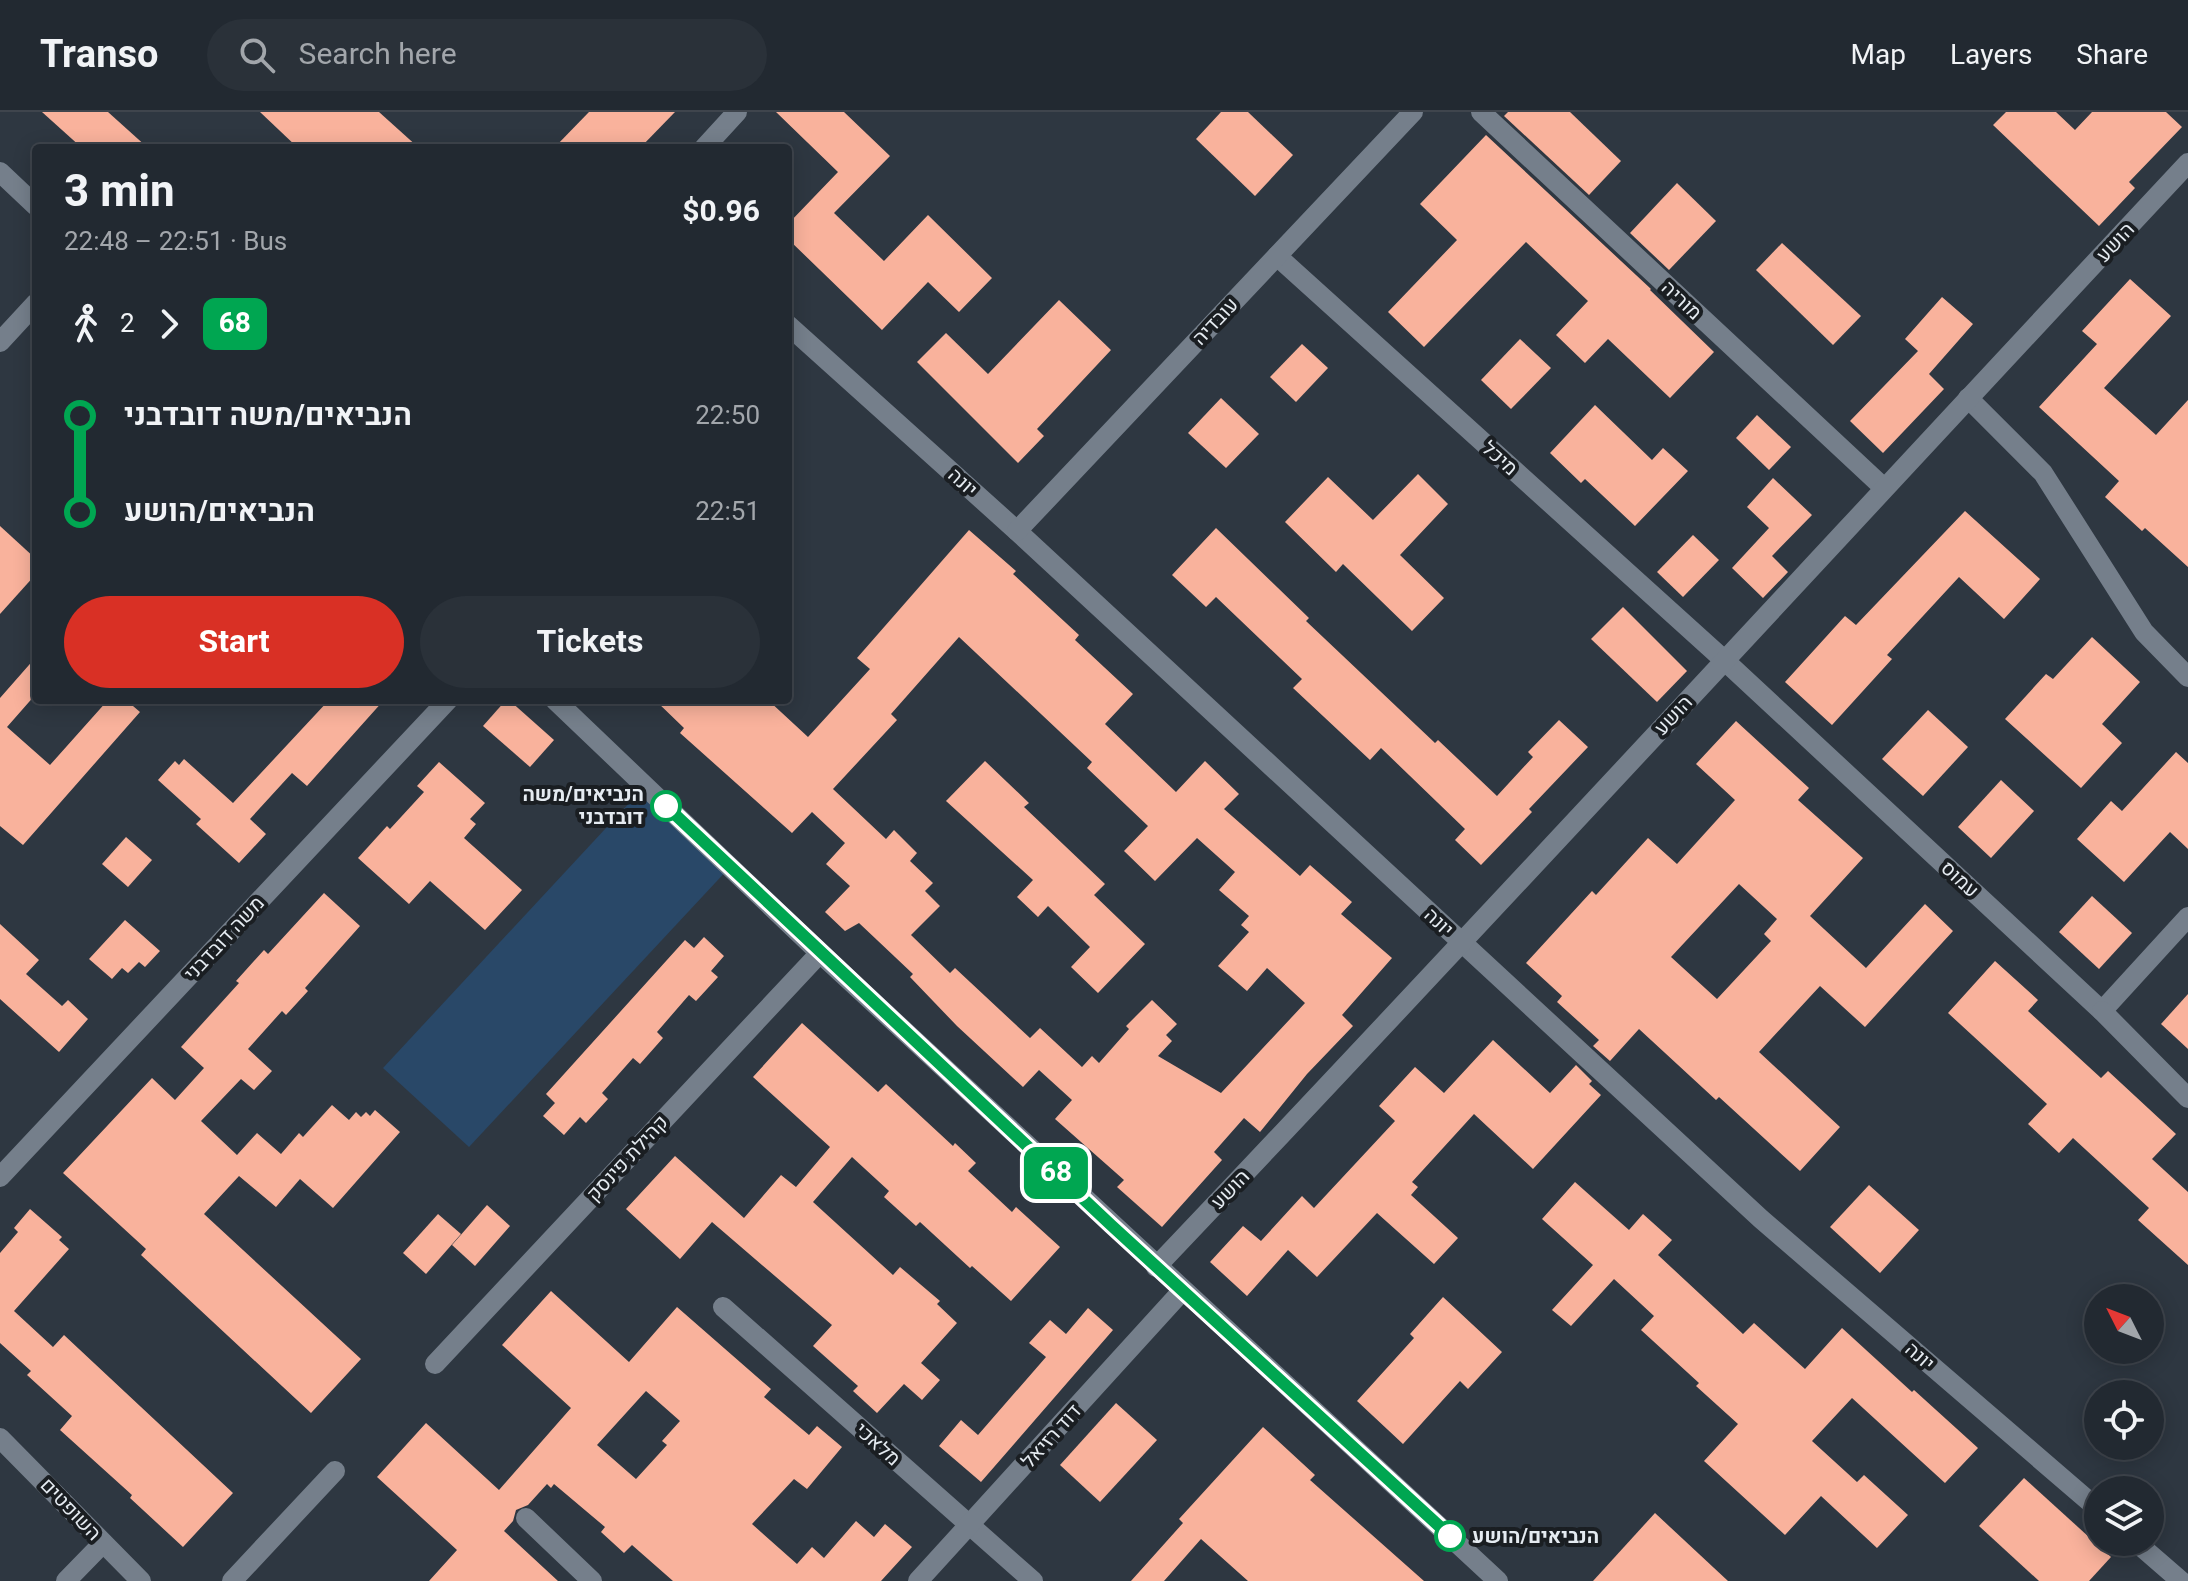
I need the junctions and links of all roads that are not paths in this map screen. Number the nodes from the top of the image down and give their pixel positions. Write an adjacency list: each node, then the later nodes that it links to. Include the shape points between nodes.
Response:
1 (737, 112): 4 (street)
2 (1413, 112): 8 (street, עובדיה)
3 (1481, 112): 13 (street, מוריה)
4 (708, 144)
5 (2188, 163): 12 (street, הושע)
6 (0, 172): 7 (street)
7 (32, 202)
8 (1277, 256): 14 (street, עובדיה); 15 (street, מיכל)
9 (32, 307): 11 (street)
10 (792, 329): 14 (street, יונה)
11 (0, 342)
12 (1968, 398): 13 (street, הושע); 16 (street, via 2043,473 2144,632)
13 (1884, 488): 15 (street, הושע)
14 (1017, 531): 20 (street, יונה)
15 (1724, 660): 20 (street, הושע); 22 (street, עמוס)
16 (2188, 677)
17 (444, 704): 24 (street, משה דובדבני)
18 (559, 704): 21 (street)
19 (2188, 917): 22 (street)
20 (1463, 944): 25 (street, הושע); 31 (street, יונה, via 1761,1219)
21 (820, 953): 25 (street); 28 (street, קהילת פינסק)
22 (2102, 1011): 23 (street, עמוס)
23 (2188, 1098)
24 (0, 1177)
25 (1156, 1267): 26 (street)
26 (1183, 1290): 33 (street, דוד רזיאל); 42 (street)
27 (723, 1307): 33 (street, מלאכי)
28 (435, 1364)
29 (0, 1438): 34 (street, השופטים)
30 (335, 1471): 38 (street)
31 (2084, 1497)
32 (526, 1518): 39 (street)
33 (969, 1525): 40 (street, דוד רזיאל); 41 (street, מלאכי)
34 (103, 1543): 36 (street); 37 (street, השופטים)
35 (2152, 1556): 43 (street)
36 (66, 1581)
37 (141, 1581)
38 (232, 1581)
39 (592, 1581)
40 (918, 1581)
41 (1033, 1581)
42 (1498, 1581)
43 (2181, 1581)

